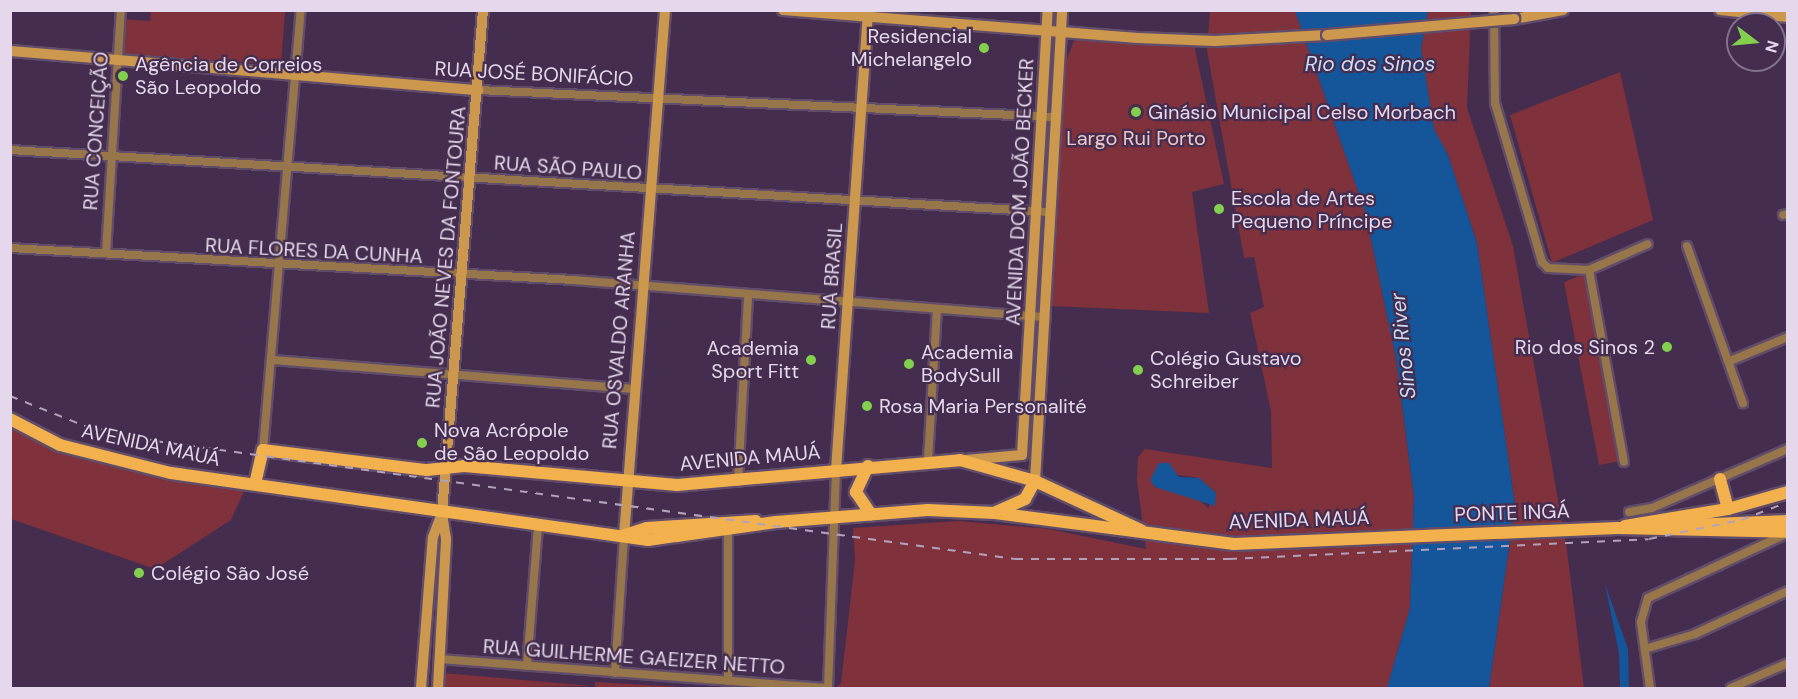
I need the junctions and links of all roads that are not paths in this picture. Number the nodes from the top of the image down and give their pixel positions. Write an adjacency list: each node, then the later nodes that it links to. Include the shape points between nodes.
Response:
1 (121, 10): 16 (street, RUA CONCEIÇÃO)
2 (301, 10): 17 (street)
3 (483, 10): 18 (street, RUA JOÃO NEVES DA FONTOURA)
4 (665, 10): 19 (street, RUA OSVALDO ARANHA)
5 (783, 10): 11 (street)
6 (1048, 10): 13 (street, AVENIDA DOM JOÃO BECKER)
7 (1062, 10): 14 (street, AVENIDA DOM JOÃO BECKER)
8 (1494, 10): 36 (street, via 1495,103 1542,262 1548,268)
9 (1563, 10): 14 (street, bridge, via 1514,19 1270,38 1138,38)
10 (1720, 10): 12 (street)
11 (868, 13): 13 (street); 20 (street, RUA BRASIL)
12 (1788, 17)
13 (1047, 30): 14 (street); 21 (street, AVENIDA DOM JOÃO BECKER)
14 (1060, 31): 22 (street, AVENIDA DOM JOÃO BECKER)
15 (10, 51): 16 (street, RUA JOSÉ BONIFÁCIO)
16 (117, 58): 17 (street, RUA JOSÉ BONIFÁCIO); 24 (street, RUA CONCEIÇÃO)
17 (296, 75): 18 (street, RUA JOSÉ BONIFÁCIO); 25 (street)
18 (478, 90): 19 (street, RUA JOSÉ BONIFÁCIO); 26 (street, RUA JOÃO NEVES DA FONTOURA)
19 (657, 97): 20 (street, RUA JOSÉ BONIFÁCIO); 27 (street, RUA OSVALDO ARANHA)
20 (863, 107): 21 (street, RUA JOSÉ BONIFÁCIO); 28 (street, RUA BRASIL)
21 (1044, 116): 22 (street, RUA JOSÉ BONIFÁCIO); 29 (street, AVENIDA DOM JOÃO BECKER)
22 (1057, 117): 30 (street, AVENIDA DOM JOÃO BECKER)
23 (10, 150): 24 (street, RUA SÃO PAULO)
24 (110, 155): 25 (street, RUA SÃO PAULO); 34 (street, RUA CONCEIÇÃO)
25 (290, 168): 26 (street, RUA SÃO PAULO); 35 (street)
26 (471, 178): 27 (street, RUA SÃO PAULO); 37 (street, RUA JOÃO NEVES DA FONTOURA)
27 (650, 190): 28 (street, RUA SÃO PAULO); 38 (street, RUA OSVALDO ARANHA)
28 (856, 200): 29 (street, RUA SÃO PAULO); 40 (street, RUA BRASIL)
29 (1038, 212): 30 (street, RUA SÃO PAULO); 42 (street, AVENIDA DOM JOÃO BECKER)
30 (1051, 212): 43 (street, AVENIDA DOM JOÃO BECKER)
31 (1647, 244): 36 (street)
32 (1687, 246): 46 (street)
33 (10, 248): 34 (street, RUA FLORES DA CUNHA)
34 (106, 253): 35 (street, RUA FLORES DA CUNHA)
35 (282, 267): 37 (street, RUA FLORES DA CUNHA); 45 (street)
36 (1589, 270): 55 (street)
37 (464, 275): 38 (street, RUA FLORES DA CUNHA); 47 (street, RUA JOÃO NEVES DA FONTOURA)
38 (642, 286): 39 (street, RUA FLORES DA CUNHA); 48 (street, RUA OSVALDO ARANHA)
39 (748, 298): 40 (street, RUA FLORES DA CUNHA); 62 (street)
40 (848, 304): 41 (street, RUA FLORES DA CUNHA); 58 (street, RUA BRASIL)
41 (937, 310): 42 (street, RUA FLORES DA CUNHA); 53 (street)
42 (1031, 315): 43 (street, RUA FLORES DA CUNHA); 54 (street, AVENIDA DOM JOÃO BECKER, via 1022,457)
43 (1046, 317): 60 (street, AVENIDA DOM JOÃO BECKER)
44 (1788, 337): 46 (street)
45 (274, 360): 47 (street); 52 (street)
46 (1730, 361): 49 (street)
47 (456, 377): 48 (street); 57 (street, RUA JOÃO NEVES DA FONTOURA)
48 (633, 389): 61 (street, RUA OSVALDO ARANHA)
49 (1743, 403)
50 (10, 419): 63 (main road, AVENIDA MAUÁ, via 60,445 106,459)
51 (1788, 449): 59 (street)
52 (263, 450): 57 (main road, AVENIDA MAUÁ); 63 (main road)
53 (928, 460): 54 (main road, AVENIDA MAUÁ); 56 (main road, AVENIDA MAUÁ)
54 (960, 460): 60 (main road, AVENIDA MAUÁ)
55 (1624, 462)
56 (868, 466): 58 (main road, AVENIDA MAUÁ); 69 (main road, via 856,492)
57 (445, 470): 61 (main road, AVENIDA MAUÁ, via 464,466); 67 (street, RUA JOÃO NEVES DA FONTOURA)
58 (836, 470): 62 (main road, AVENIDA MAUÁ); 70 (street, RUA BRASIL)
59 (1720, 479): 65 (main road); 66 (street)
60 (1035, 481): 68 (main road, via 1024,499); 80 (main road, AVENIDA MAUÁ)
61 (626, 483): 62 (main road, AVENIDA MAUÁ); 79 (street, RUA OSVALDO ARANHA)
62 (738, 483)
63 (255, 484): 67 (main road, AVENIDA MAUÁ)
64 (1788, 492): 65 (main road)
65 (1728, 509): 74 (main road, via 1681,512)
66 (1629, 512)
67 (442, 513): 73 (main road, AVENIDA MAUÁ); 83 (street, via 446,539); 88 (street, via 433,537)
68 (994, 513): 69 (main road, AVENIDA MAUÁ); 80 (main road, AVENIDA MAUÁ)
69 (871, 514): 70 (main road, AVENIDA MAUÁ)
70 (832, 517): 72 (main road, AVENIDA MAUÁ); 90 (street, RUA BRASIL)
71 (1788, 521): 75 (main road, via 1688,523)
72 (776, 522): 76 (main road, AVENIDA MAUÁ); 79 (main road, AVENIDA MAUÁ, via 727,520 647,528)
73 (538, 525): 79 (main road, AVENIDA MAUÁ); 85 (street)
74 (1618, 528): 75 (main road); 78 (main road, PONTE INGÁ)
75 (1642, 530): 77 (main road)
76 (728, 532): 79 (main road, AVENIDA MAUÁ, via 648,540); 87 (street)
77 (1788, 533): 82 (street, via 1648,598 1641,622)
78 (1443, 534): 80 (main road, AVENIDA MAUÁ, via 1234,544)
79 (624, 536): 86 (street, RUA OSVALDO ARANHA)
80 (1156, 537)
81 (1788, 591): 82 (street, via 1695,634)
82 (1648, 648): 91 (street)
83 (440, 659): 85 (street, RUA GUILHERME GAEIZER NETTO); 89 (street)
84 (1788, 663): 92 (street)
85 (527, 666): 86 (street, RUA GUILHERME GAEIZER NETTO)
86 (615, 673): 87 (street, RUA GUILHERME GAEIZER NETTO)
87 (728, 681): 90 (street, RUA GUILHERME GAEIZER NETTO)
88 (421, 688)
89 (438, 688)
90 (826, 688)
91 (1650, 688)
92 (1731, 688)

